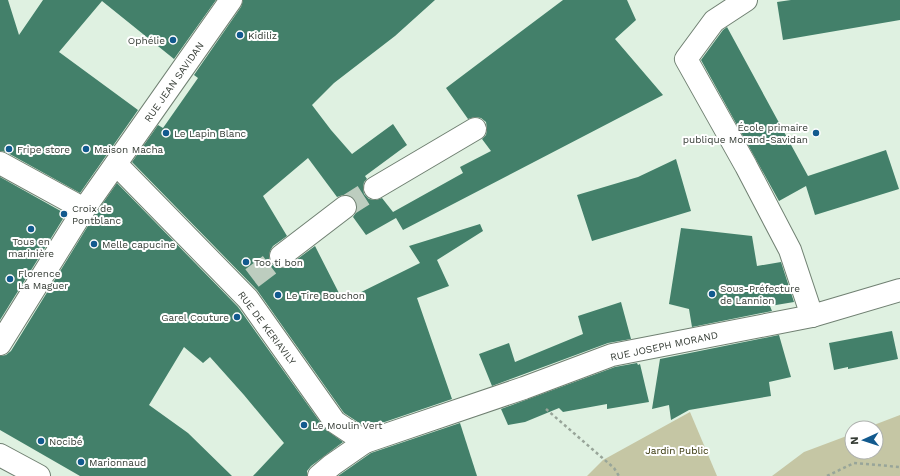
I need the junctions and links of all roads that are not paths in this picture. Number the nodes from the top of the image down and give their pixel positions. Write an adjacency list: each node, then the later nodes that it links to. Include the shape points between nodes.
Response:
1 (231, 0): 5 (street, RUE JEAN SAVIDAN)
2 (746, 0): 11 (street, via 714,22 686,59 790,250)
3 (475, 129): 6 (street)
4 (0, 163): 8 (street)
5 (116, 164): 8 (street, RUE JEAN SAVIDAN); 13 (street, RUE DE KERIAVILY, via 246,284 248,299 335,422)
6 (374, 188)
7 (345, 208): 9 (street)
8 (84, 210): 12 (street, RUE JEAN SAVIDAN)
9 (281, 256)
10 (900, 290): 11 (street, RUE JOSEPH MORAND)
11 (812, 316): 13 (street, RUE JOSEPH MORAND, via 612,355)
12 (0, 344)
13 (365, 442): 16 (street, RUE JOSEPH MORAND)
14 (0, 455): 15 (street)
15 (39, 476)
16 (319, 476)

